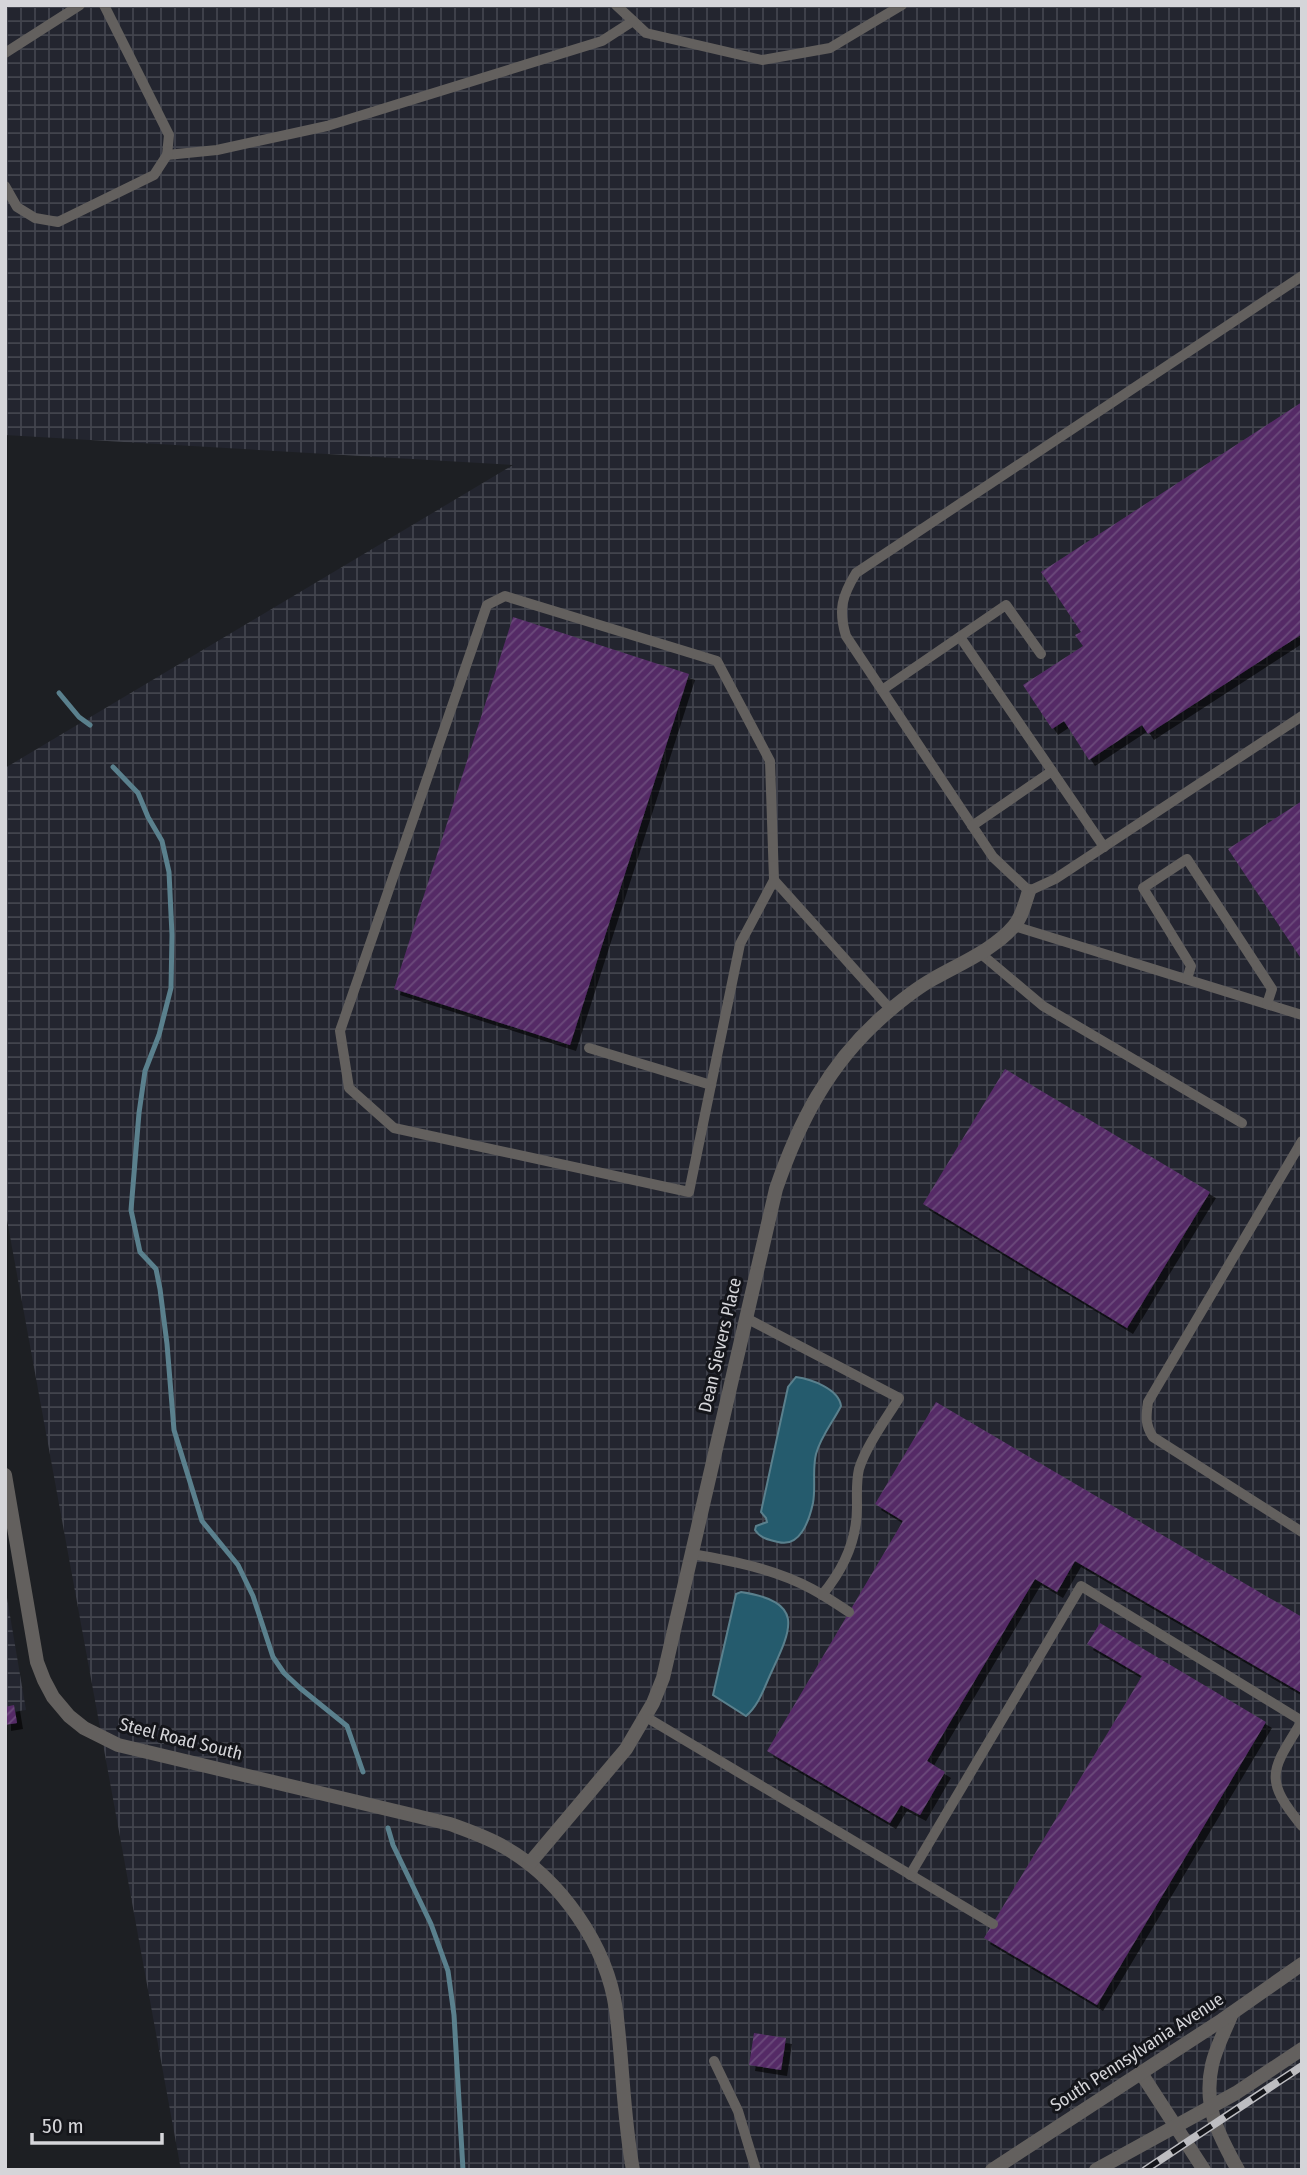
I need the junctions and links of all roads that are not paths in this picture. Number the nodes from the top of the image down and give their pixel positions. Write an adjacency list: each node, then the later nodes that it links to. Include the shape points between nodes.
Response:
1 (80, 5): 6 (lane)
2 (104, 5): 7 (lane, via 169,135)
3 (616, 5): 5 (lane)
4 (902, 5): 5 (lane, via 830,48 762,60 646,33)
5 (633, 22): 7 (lane, via 602,41 327,126 217,150)
6 (5, 52)
7 (167, 155): 8 (lane, via 154,175 58,222 36,218 17,207)
8 (5, 186)
9 (1302, 276): 12 (lane, via 856,573 843,597 842,624)
10 (960, 637): 11 (lane, via 1006,605); 12 (lane); 14 (lane)
11 (1041, 654)
12 (882, 690): 15 (lane)
13 (1302, 716): 16 (lane)
14 (1052, 771): 15 (lane); 16 (lane)
15 (972, 826): 18 (lane, via 993,857)
16 (1104, 847): 18 (lane)
17 (774, 880): 23 (lane); 26 (lane, via 740,944); 26 (lane, via 769,761 717,661 505,597 487,605 340,1031 349,1088 394,1128 689,1192)
18 (1029, 891): 19 (street, Dean Sievers Place)
19 (1014, 926): 20 (street, Dean Sievers Place); 21 (lane)
20 (980, 953): 23 (street, Dean Sievers Place, via 931,980); 27 (lane, via 1043,1006)
21 (1187, 979): 22 (lane); 22 (lane, via 1191,966 1143,888 1187,859 1272,989)
22 (1267, 1004): 24 (lane)
23 (891, 1010): 29 (street, Dean Sievers Place, via 839,1064 791,1144)
24 (1302, 1015)
25 (589, 1048): 26 (lane)
26 (711, 1085)
27 (1242, 1123)
28 (1302, 1141): 31 (lane, via 1148,1402 1145,1418 1153,1437)
29 (746, 1318): 32 (street, Dean Sievers Place); 33 (lane, via 899,1398 862,1462 850,1548)
30 (5, 1475): 37 (street, Steel Road South, via 37,1662 53,1697 84,1728 118,1745 450,1824 505,1847)
31 (1302, 1532)
32 (692, 1554): 33 (lane, via 756,1567); 35 (street, Dean Sievers Place, via 667,1665)
33 (822, 1595): 34 (lane)
34 (849, 1612)
35 (646, 1717): 37 (street, Dean Sievers Place, via 626,1749); 38 (lane)
36 (1302, 1826): 38 (lane, via 1280,1797 1275,1775 1301,1721 1080,1586)
37 (529, 1864): 47 (street, Steel Road South, via 581,1922 607,1974 616,2008)
38 (911, 1875): 39 (lane)
39 (993, 1924)
40 (1302, 1964): 41 (street, South Pennsylvania Avenue)
41 (1232, 2013): 44 (street, South Pennsylvania Avenue); 45 (street, via 1212,2062)
42 (1302, 2049): 45 (street)
43 (714, 2061): 48 (lane, via 738,2111)
44 (1141, 2073): 46 (street); 49 (street, South Pennsylvania Avenue)
45 (1210, 2107): 46 (street); 52 (street)
46 (1177, 2126): 50 (street); 51 (street)
47 (633, 2170)
48 (756, 2170)
49 (992, 2170)
50 (1096, 2170)
51 (1204, 2170)
52 (1238, 2170)

